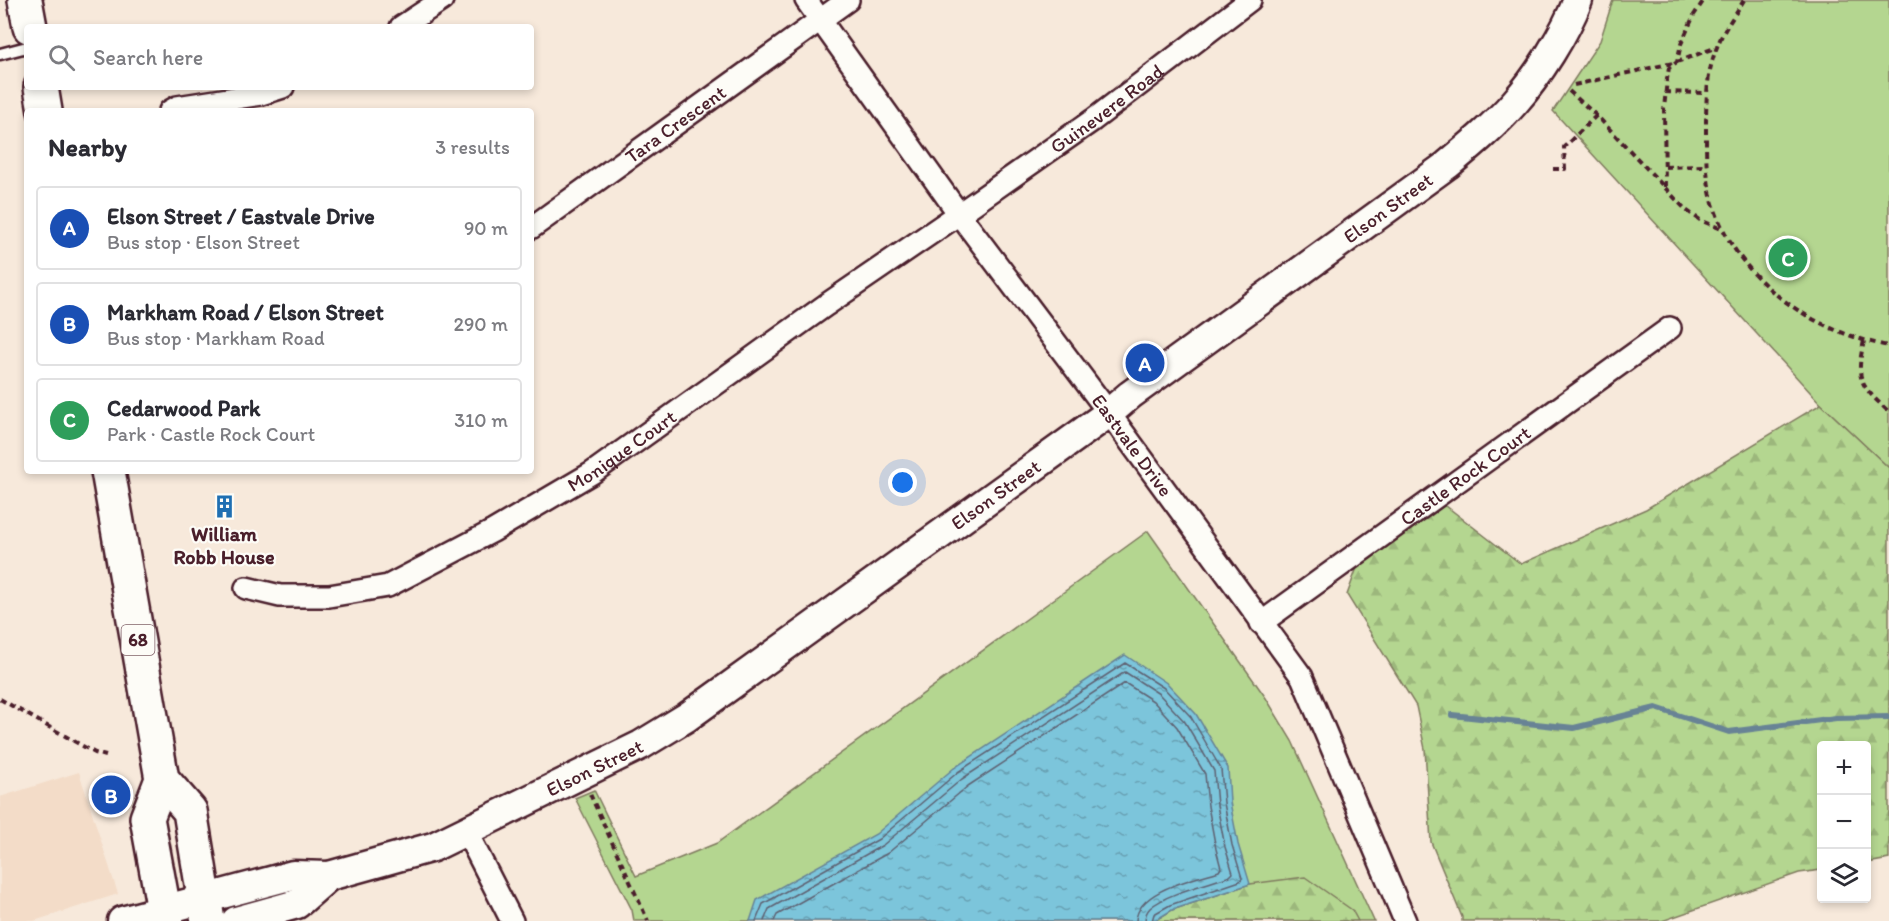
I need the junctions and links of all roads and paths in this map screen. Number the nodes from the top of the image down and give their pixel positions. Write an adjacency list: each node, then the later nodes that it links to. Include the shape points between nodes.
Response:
1 (25, 0): 10 (main road)
2 (441, 0): 11 (street)
3 (806, 0): 9 (street, Eastvale Drive)
4 (848, 0): 9 (street, Tara Crescent)
5 (1250, 0): 29 (street, Guinevere Road, via 1093,120)
6 (1578, 0): 36 (street, Elson Street, via 1548,58 1516,102 1477,140)
7 (1704, 0): 15 (path, via 1681,44)
8 (1744, 0): 12 (path)
9 (819, 20): 29 (street, Eastvale Drive); 30 (street, Tara Crescent)
10 (29, 24)
11 (405, 24)
12 (1717, 46): 15 (path); 21 (path)
13 (24, 48): 14 (lane)
14 (0, 54)
15 (1677, 62): 16 (path); 20 (path, via 1669,68)
16 (1574, 85)
17 (42, 90): 22 (main road)
18 (274, 90): 23 (street)
19 (1569, 91): 24 (path)
20 (1665, 92): 21 (path); 26 (path)
21 (1707, 93): 25 (path)
22 (44, 108)
23 (175, 108)
24 (1597, 116): 27 (path, via 1564,147 1565,169); 28 (path)
25 (1707, 166): 26 (path); 31 (path, via 1712,198)
26 (1665, 167): 28 (path)
27 (1553, 169)
28 (1665, 188): 31 (path, via 1695,217)
29 (959, 214): 36 (street, Eastvale Drive); 38 (street, Monique Court, via 826,304 592,473 442,558 388,586 329,596 280,596)
30 (534, 226)
31 (1724, 231): 33 (path, via 1750,269 1793,308)
32 (1670, 327): 39 (street, Castle Rock Court)
33 (1864, 341): 34 (path); 35 (path, via 1861,379)
34 (1889, 346)
35 (1889, 412)
36 (1109, 413): 39 (street, Eastvale Drive); 42 (street, Elson Street, via 687,717)
37 (109, 474): 43 (main road, 68)
38 (246, 588)
39 (1261, 623): 52 (street, Eastvale Drive, via 1302,677)
40 (0, 699): 41 (path, via 94,753)
41 (106, 756)
42 (581, 774): 44 (street, Elson Street); 51 (path)
43 (162, 779): 46 (main road, via 190,811); 47 (main road, via 147,818)
44 (466, 831): 45 (street, Elson Street, via 433,847); 50 (street)
45 (329, 876): 46 (street, Elson Street, via 293,875); 49 (street, Elson Street, via 297,904)
46 (206, 910): 47 (street, Elson Street)
47 (165, 915): 48 (street, Elson Street)
48 (122, 921)
49 (236, 921)
50 (512, 921)
51 (648, 921)
52 (1405, 921)

